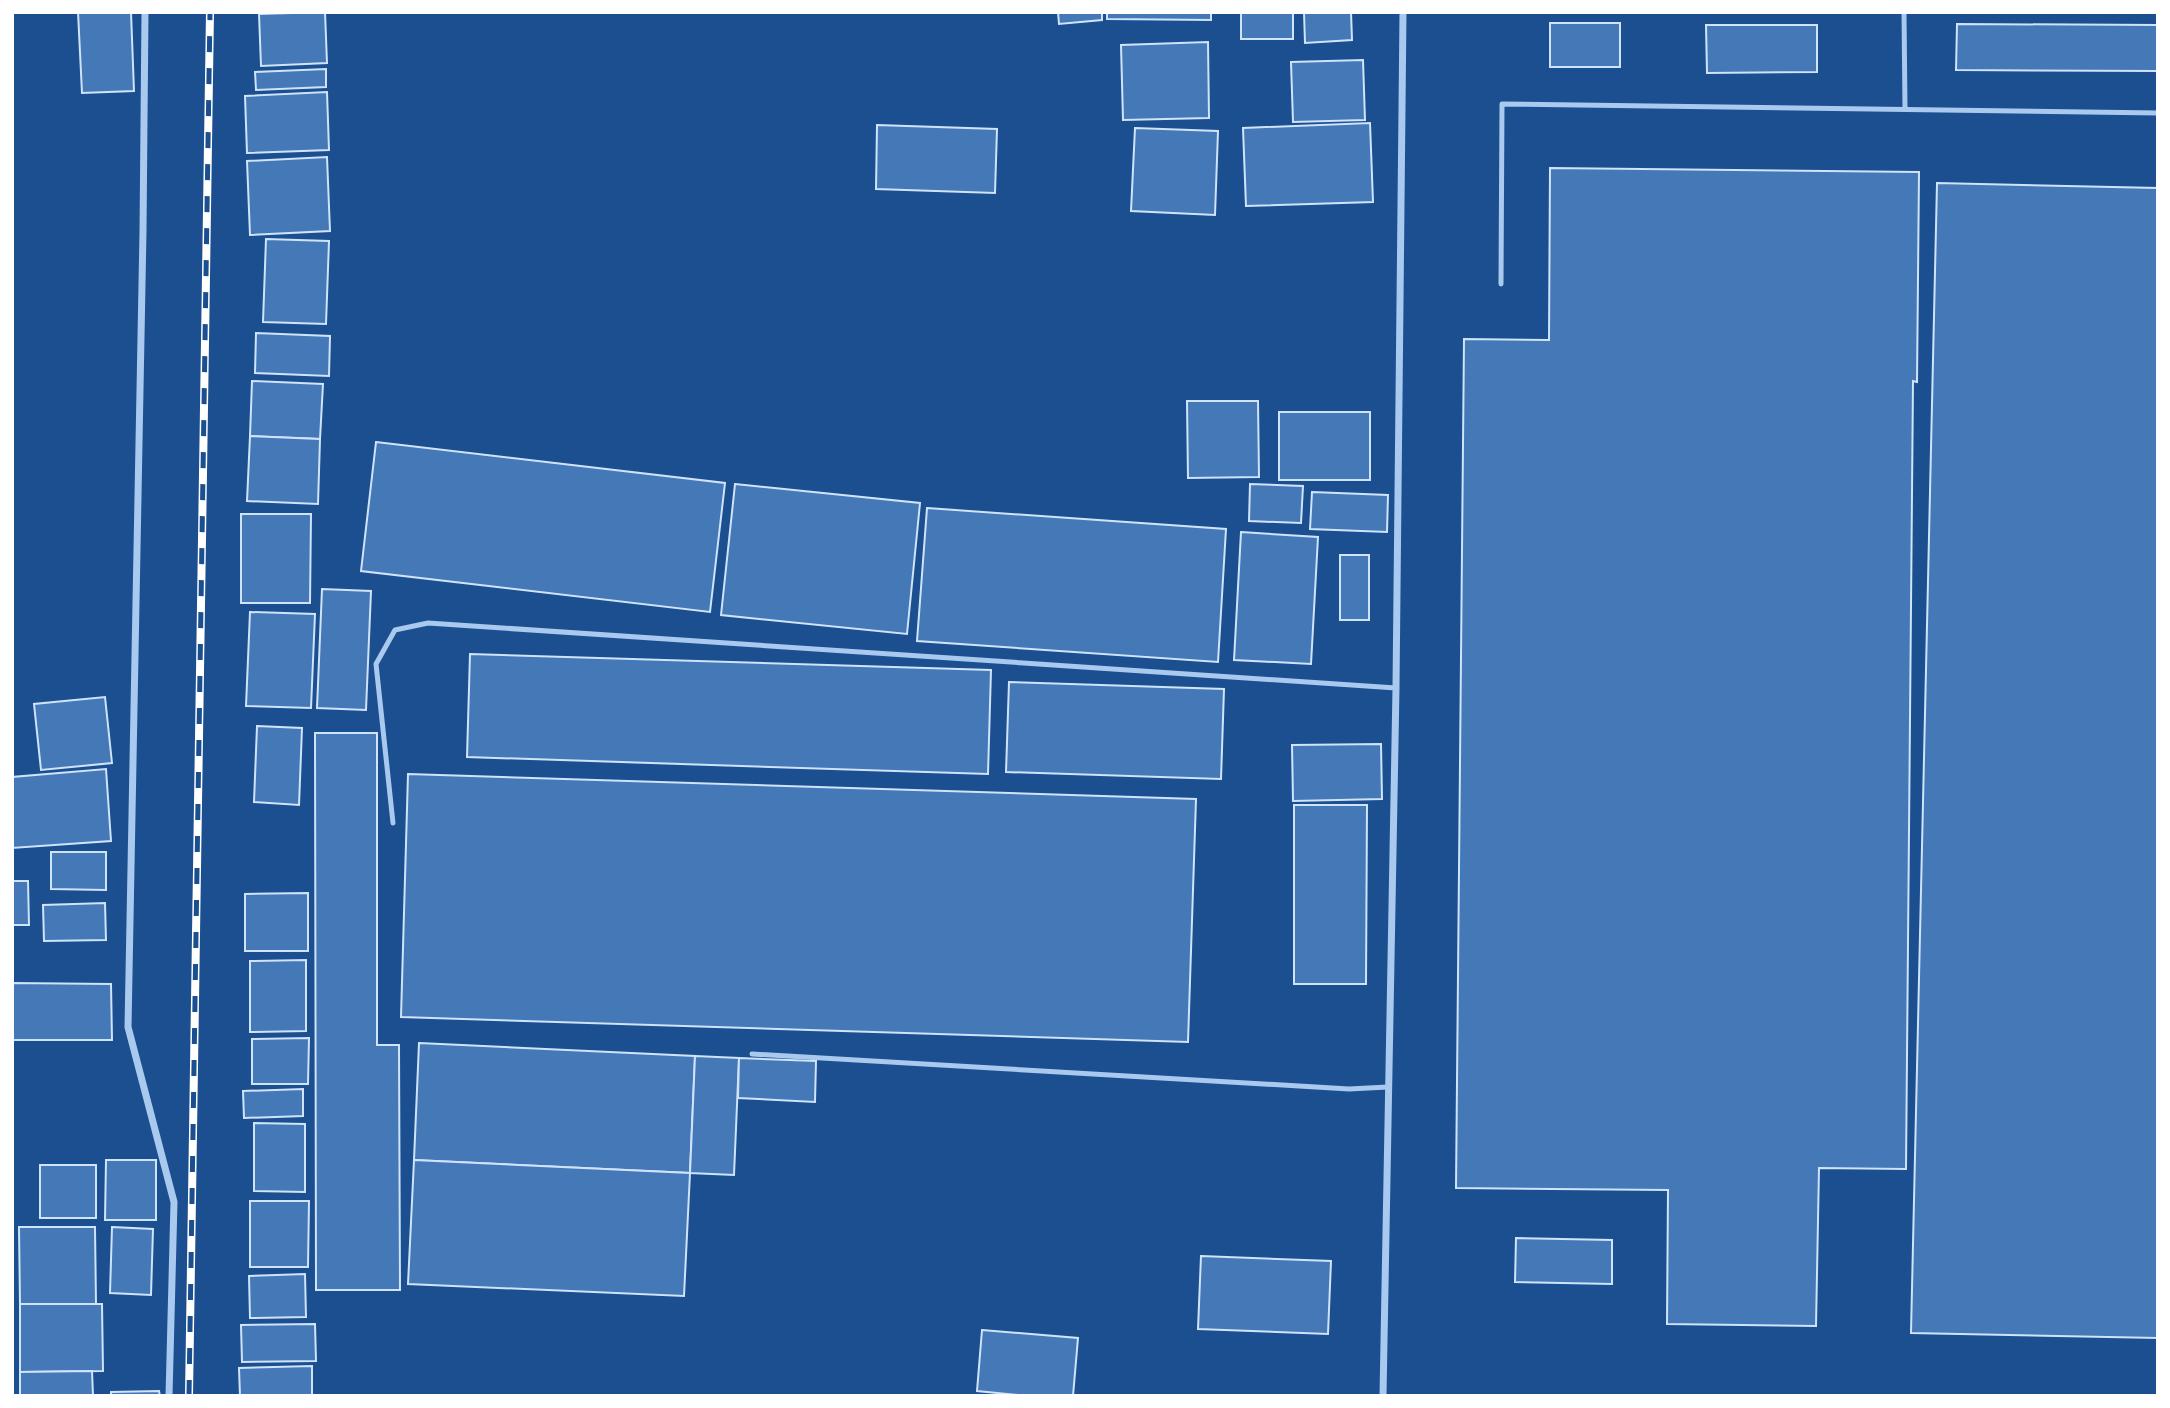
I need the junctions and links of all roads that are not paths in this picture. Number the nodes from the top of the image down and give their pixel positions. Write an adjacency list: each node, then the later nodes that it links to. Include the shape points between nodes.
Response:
1 (145, 12): 11 (street, via 128,1027 174,1202)
2 (1404, 12): 7 (street)
3 (1904, 12): 4 (lane)
4 (1905, 109): 5 (lane); 6 (lane, via 1502,104)
5 (2158, 113)
6 (1501, 284)
7 (1396, 688): 8 (lane, via 428,623 396,631 376,664); 10 (street)
8 (393, 823)
9 (752, 1054): 10 (lane, via 1335,1088)
10 (1388, 1087): 12 (street)
11 (169, 1396)
12 (1383, 1396)

